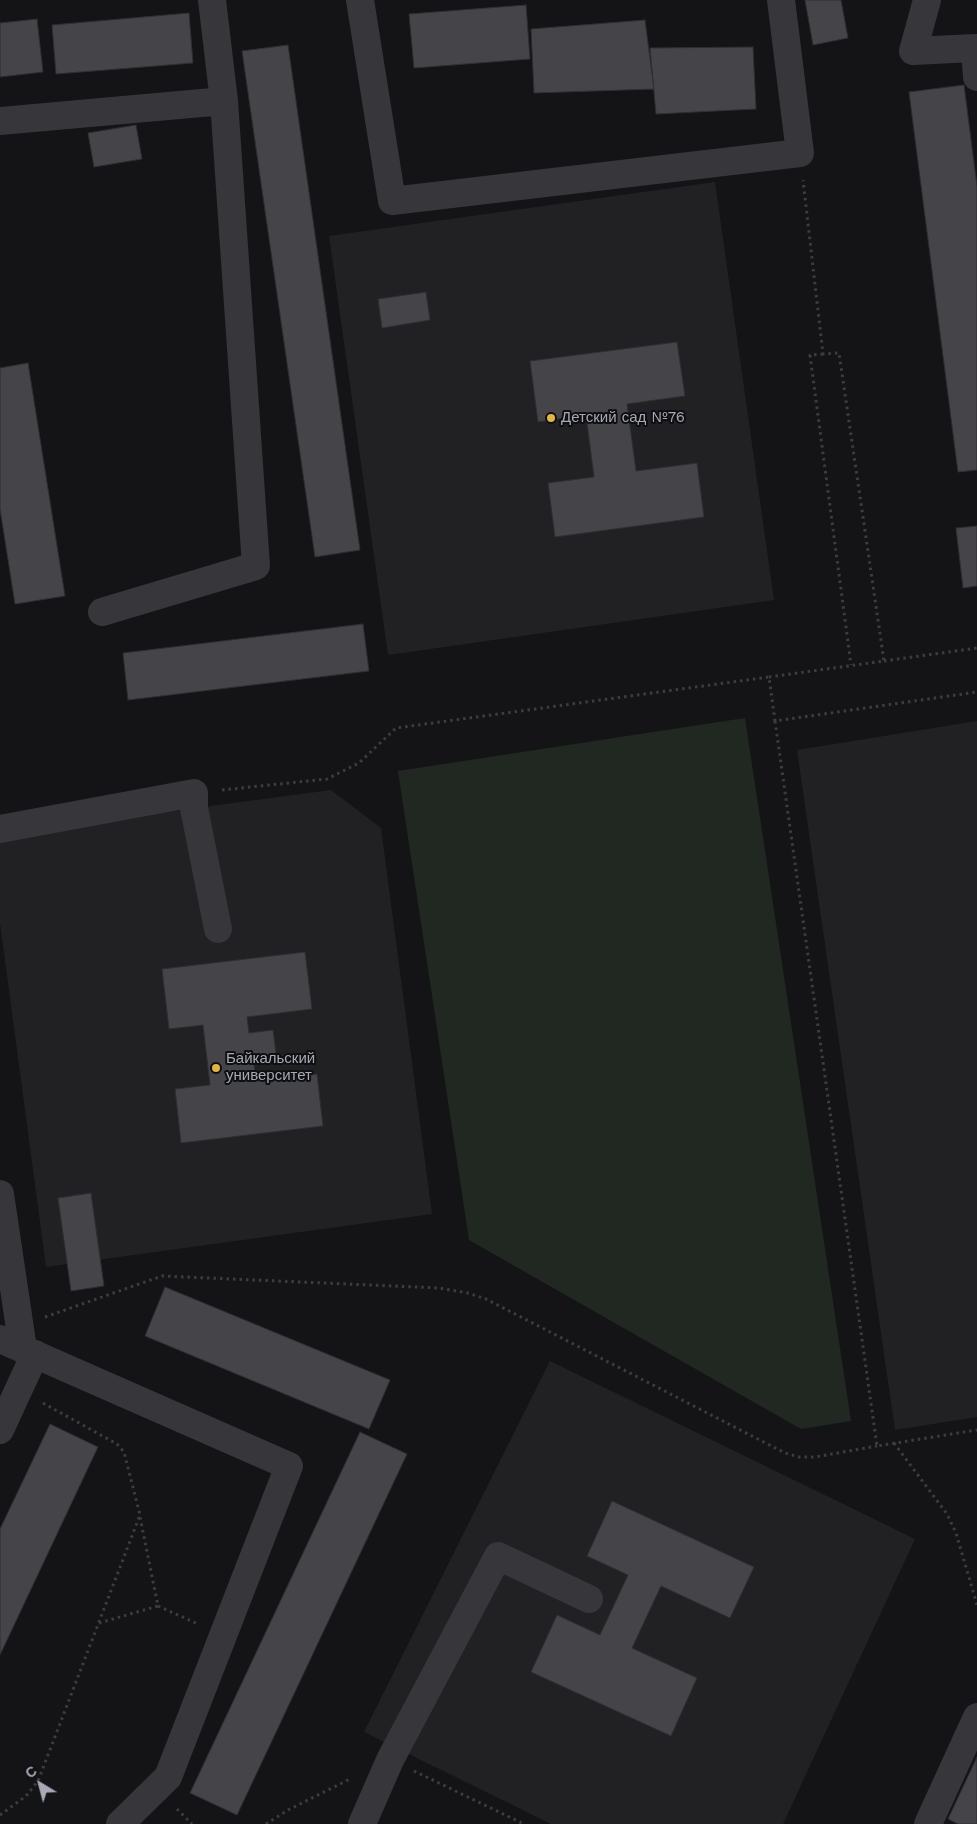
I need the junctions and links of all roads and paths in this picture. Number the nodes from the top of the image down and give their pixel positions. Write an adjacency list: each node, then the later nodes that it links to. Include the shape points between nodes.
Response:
1 (212, 0): 6 (lane)
2 (360, 0): 8 (lane, via 392,201)
3 (781, 0): 8 (lane)
4 (927, 0): 5 (lane, via 913,51 975,48)
5 (977, 77)
6 (224, 101): 7 (lane); 10 (lane, via 256,566)
7 (0, 121)
8 (800, 153): 9 (path)
9 (823, 354): 12 (path, via 839,353); 13 (path, via 810,355)
10 (102, 612)
11 (977, 648): 12 (path)
12 (884, 660): 13 (path)
13 (851, 665): 14 (path)
14 (769, 677): 16 (path); 17 (path, via 396,728 359,764 327,778)
15 (977, 692): 16 (path)
16 (775, 721): 26 (path)
17 (194, 793): 18 (lane); 19 (lane, via 194,808)
18 (0, 828)
19 (218, 929)
20 (0, 1194): 21 (lane)
21 (20, 1342): 22 (lane); 26 (path, via 162,1276 439,1288 486,1299 785,1453 815,1457); 32 (lane, via 289,1466)
22 (18, 1390): 23 (lane); 27 (path, via 121,1448)
23 (0, 1430)
24 (977, 1430): 25 (path)
25 (894, 1443): 26 (path); 29 (path, via 947,1514 956,1533)
26 (877, 1446)
27 (140, 1515): 30 (path); 31 (path)
28 (589, 1599): 36 (lane, via 498,1556 390,1760)
29 (977, 1605)
30 (158, 1606): 31 (path); 32 (path)
31 (99, 1623): 34 (path, via 38,1781 26,1796)
32 (223, 1635): 35 (lane, via 168,1777)
33 (977, 1716): 37 (lane)
34 (0, 1816)
35 (120, 1824)
36 (362, 1824)
37 (928, 1824)

